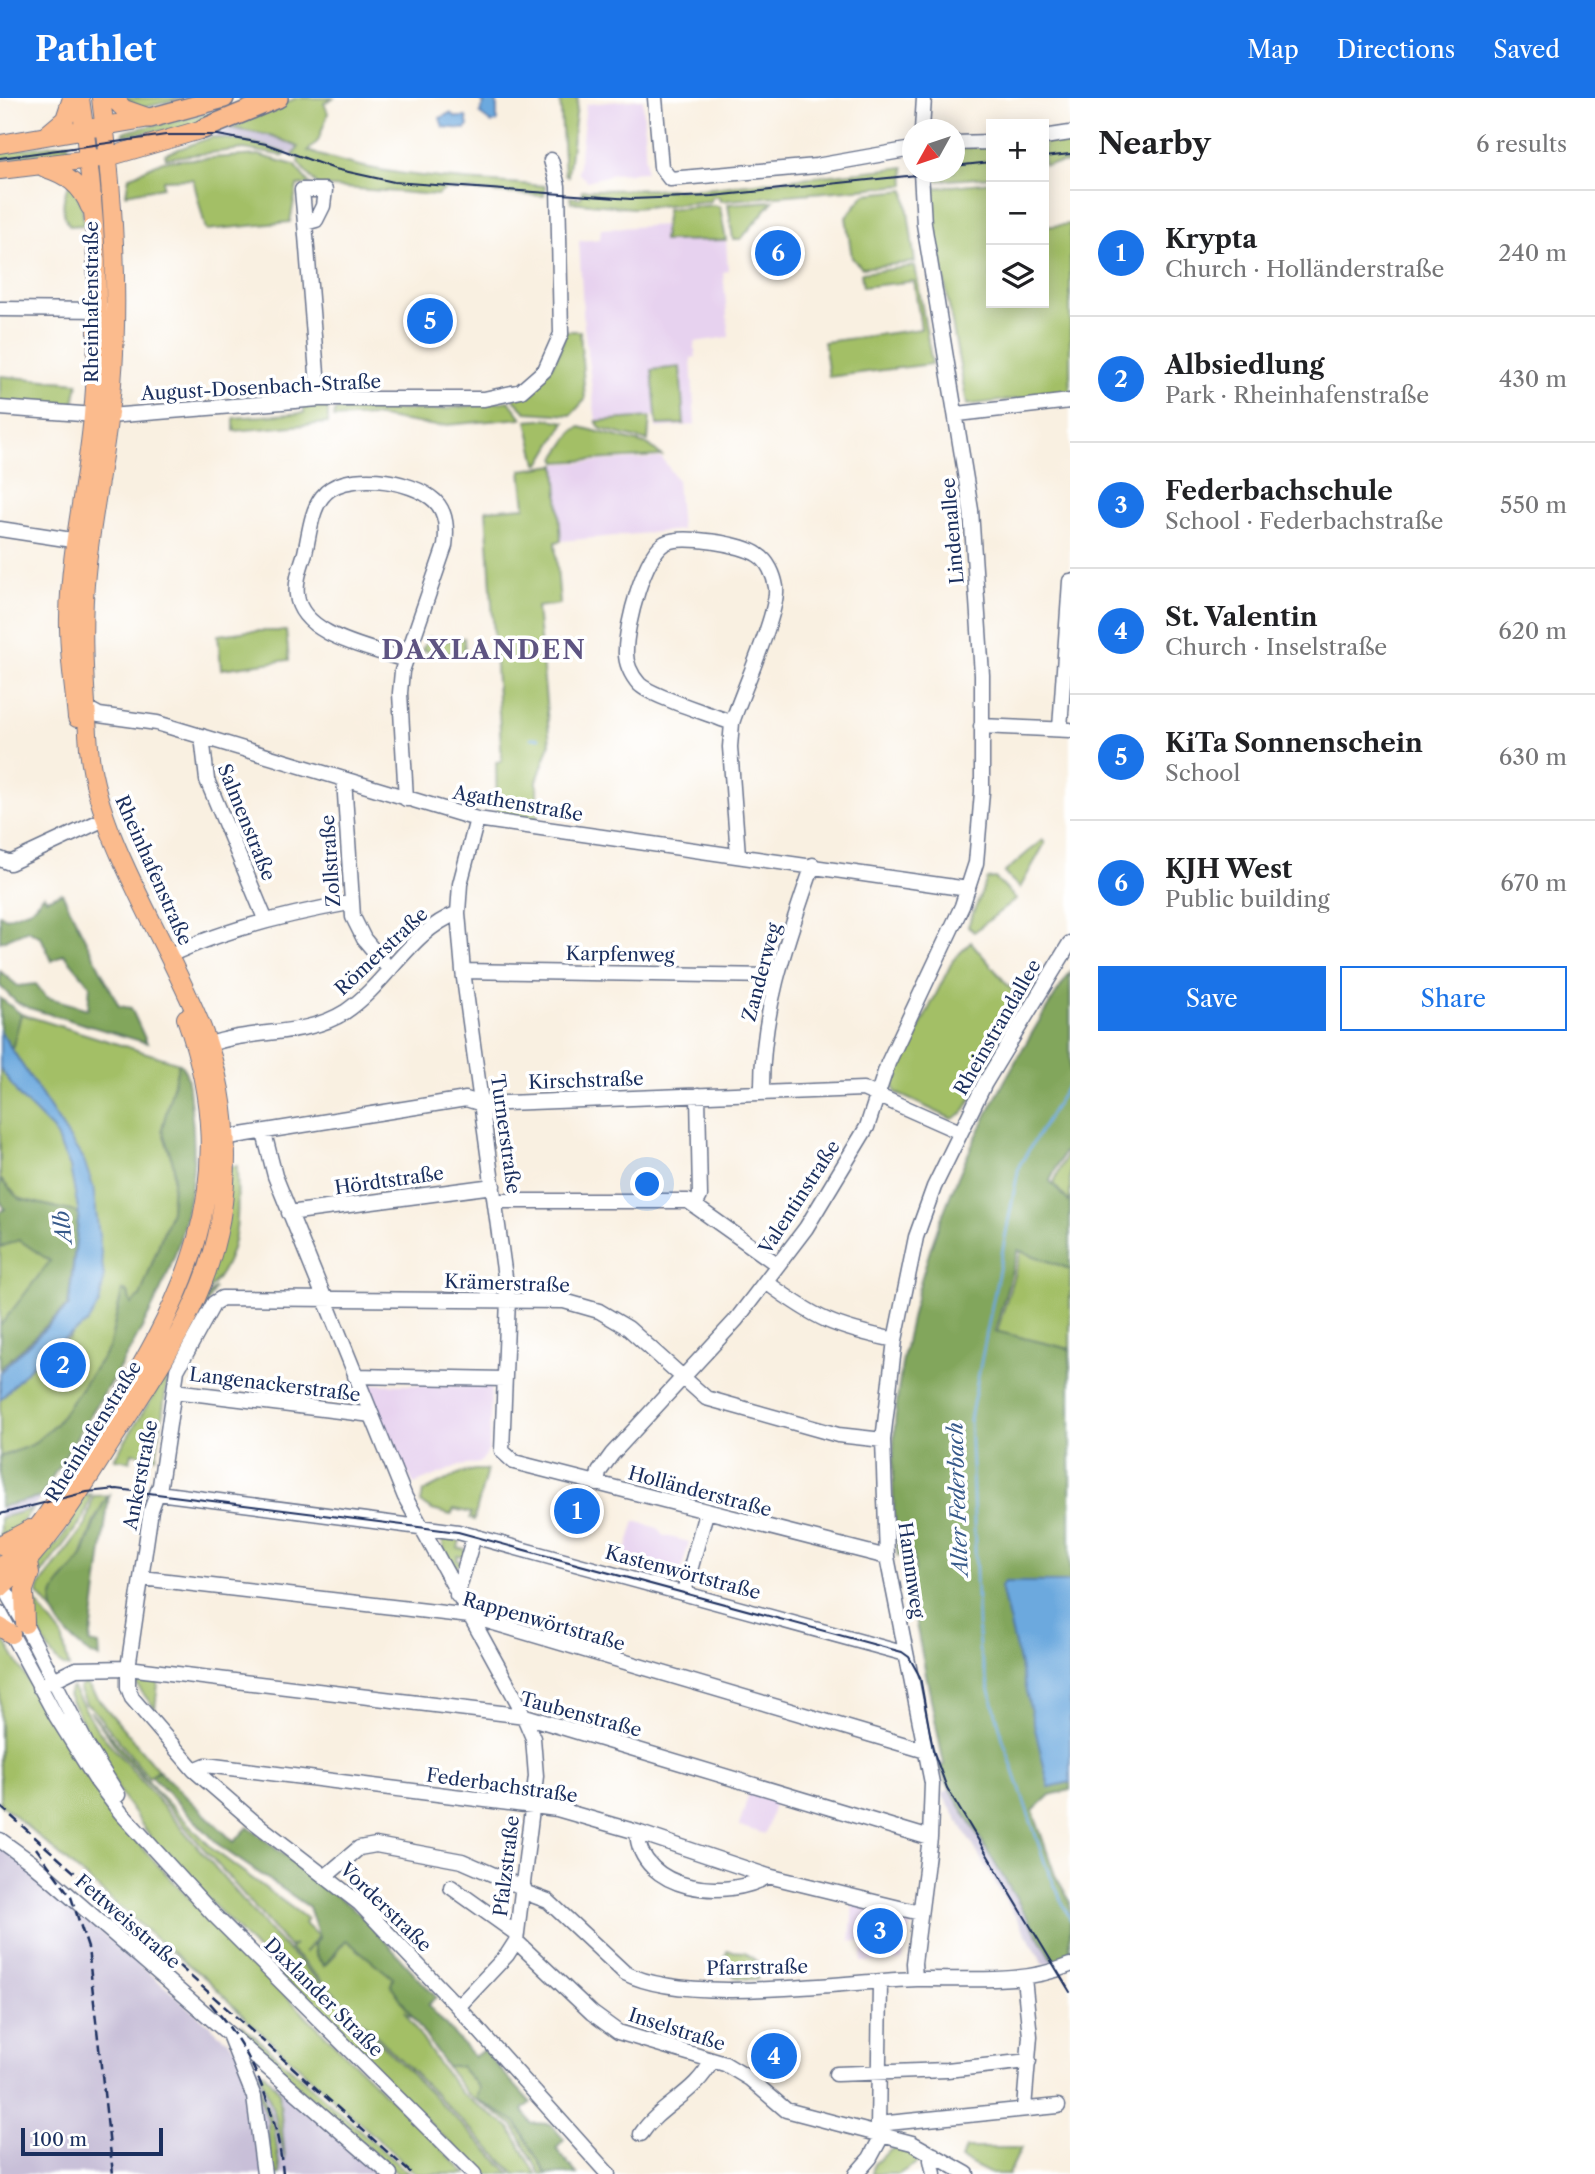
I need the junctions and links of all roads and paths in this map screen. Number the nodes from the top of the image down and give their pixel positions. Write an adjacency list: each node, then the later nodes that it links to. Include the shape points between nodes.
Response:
1 (72, 98): 16 (main road, via 65,119)
2 (80, 98): 13 (main road, Rheinhafenstraße)
3 (101, 98): 11 (main road, Rheinhafenstraße)
4 (113, 98): 9 (main road, via 124,109)
5 (224, 98): 9 (highway)
6 (278, 98): 12 (highway)
7 (655, 98): 21 (street, via 661,167 670,179 816,166)
8 (924, 98): 10 (street)
9 (150, 118): 11 (main road)
10 (923, 119)
11 (105, 127): 13 (main road); 22 (main road, Rheinhafenstraße)
12 (203, 129): 20 (main road)
13 (85, 131): 16 (main road); 24 (main road, Rheinhafenstraße)
14 (1070, 133): 15 (street)
15 (1049, 136)
16 (45, 137): 19 (main road)
17 (986, 142): 18 (street)
18 (965, 143)
19 (0, 144)
20 (142, 150): 22 (main road); 28 (main road, via 121,174)
21 (902, 151)
22 (108, 157): 24 (main road); 28 (main road, Rheinhafenstraße)
23 (551, 160): 33 (street, August-Dosenbach-Straße, via 558,186 561,328 556,352 539,377 520,391 484,399)
24 (88, 161): 25 (main road); 29 (main road, Rheinhafenstraße)
25 (41, 167): 26 (main road); 29 (main road, via 63,174 78,186)
26 (0, 170)
27 (922, 182): 36 (street, Lindenallee, via 928,249)
28 (112, 211): 32 (main road, Rheinhafenstraße)
29 (93, 216): 32 (main road, Rheinhafenstraße)
30 (305, 223): 33 (street)
31 (0, 309): 32 (street)
32 (106, 310): 37 (main road, Rheinhafenstraße)
33 (319, 399): 37 (street, August-Dosenbach-Straße)
34 (1070, 401): 36 (street)
35 (0, 408): 37 (street, August-Dosenbach-Straße)
36 (958, 414): 45 (street, Lindenallee, via 971,510)
37 (101, 417): 39 (main road, Rheinhafenstraße)
38 (0, 529): 39 (street)
39 (83, 542): 43 (main road, Rheinhafenstraße)
40 (1070, 581): 41 (street)
41 (1068, 645): 46 (street)
42 (405, 660): 42 (street, via 444,546 444,517 435,501 413,488 357,479 339,483 317,504 297,586 299,605 308,620 321,629); 49 (street, via 400,693)
43 (82, 706): 47 (street, Agathenstraße, via 99,715 137,718); 51 (main road, Rheinhafenstraße, via 85,780); 60 (main road, Rheinhafenstraße, via 98,793)
44 (732, 723): 44 (street, via 774,604 773,576 764,560 748,550 674,539 656,550 646,566 626,643 629,668 646,689); 52 (street)
45 (981, 726): 46 (street); 55 (street, Lindenallee, via 979,839)
46 (1065, 729)
47 (202, 736): 48 (street, Agathenstraße); 58 (street, Salmenstraße, via 207,780)
48 (344, 779): 49 (street, Agathenstraße); 56 (street, Zollstraße)
49 (406, 799): 50 (street, Agathenstraße)
50 (477, 819): 52 (street, Agathenstraße); 57 (street, Turnerstraße, via 460,884)
51 (98, 822): 53 (street); 71 (main road, Rheinhafenstraße, via 180,1000)
52 (738, 855): 54 (street, Agathenstraße)
53 (5, 861)
54 (813, 865): 55 (street, Agathenstraße); 63 (street, Zanderweg)
55 (968, 889): 66 (street, Valentinstraße, via 893,1050)
56 (349, 902): 58 (street); 61 (street, Zollstraße, via 364,939)
57 (458, 913): 61 (street, Römerstraße, via 436,923); 62 (street, Turnerstraße)
58 (266, 921): 60 (street, via 205,939)
59 (1070, 943): 69 (street, Rheinstrandallee)
60 (169, 956): 64 (main road, Rheinhafenstraße)
61 (390, 970): 64 (street, Römerstraße, via 352,1006 326,1021)
62 (463, 971): 63 (street, Karpfenweg); 68 (street, Turnerstraße)
63 (775, 976): 65 (street, Zanderweg, via 762,1045)
64 (208, 1045): 71 (main road, Rheinhafenstraße, via 222,1100)
65 (762, 1091): 66 (street, Kirschstraße, via 863,1089); 67 (street, Kirschstraße)
66 (880, 1094): 69 (street, Kirschstraße); 75 (street, Valentinstraße, via 867,1127)
67 (698, 1095): 68 (street, Kirschstraße); 73 (street, via 701,1196)
68 (482, 1104): 70 (street, Kirschstraße, via 466,1099); 72 (street, Turnerstraße)
69 (960, 1132): 80 (street, Hammweg, via 923,1214)
70 (264, 1133): 71 (street, Kirschstraße); 74 (street, Pfalzstraße)
71 (217, 1139): 91 (main road, Rheinhafenstraße, via 205,1208 171,1313); 96 (main road, Rheinhafenstraße, via 224,1186 218,1230 196,1297 164,1358 82,1489)
72 (494, 1193): 73 (street, Hördtstraße, via 688,1201); 74 (street, Hördtstraße); 78 (street, Turnerstraße)
73 (695, 1205): 75 (street, Hördtstraße)
74 (289, 1213): 77 (street, Pfalzstraße)
75 (778, 1265): 76 (street, Valentinstraße)
76 (766, 1282): 80 (street, via 831,1325); 82 (street, Valentinstraße)
77 (323, 1299): 78 (street, Krämerstraße); 79 (street, Krämerstraße); 81 (street, Pfalzstraße)
78 (508, 1299): 82 (street, Krämerstraße, via 564,1301 599,1311 636,1334); 83 (street, Turnerstraße)
79 (218, 1300): 84 (street, Ankerstraße, via 180,1363)
80 (895, 1340): 86 (street, Hammweg)
81 (355, 1376): 83 (street, Langenackerstraße); 85 (street, Pfalzstraße)
82 (681, 1377): 86 (street, Krämerstraße, via 710,1399 838,1436); 88 (street, Valentinstraße, via 612,1454)
83 (504, 1379): 87 (street, Turnerstraße)
84 (174, 1391): 85 (street, Langenackerstraße); 89 (street, Ankerstraße)
85 (372, 1415): 92 (street, Pfalzstraße)
86 (883, 1440): 95 (street, Hammweg)
87 (505, 1456): 88 (street, Holländerstraße)
88 (597, 1484): 90 (street, Holländerstraße)
89 (158, 1493): 92 (street, Kastenwörtstraße); 97 (street, Ankerstraße, via 150,1510)
90 (706, 1513): 95 (street, Holländerstraße); 99 (street)
91 (39, 1525): 94 (main road); 98 (main road, Rheinhafenstraße)
92 (420, 1526): 93 (street, Kastenwörtstraße); 100 (street, Pfalzstraße)
93 (474, 1536): 99 (street, Kastenwörtstraße); 100 (street)
94 (0, 1545)
95 (887, 1557): 104 (street, Hammweg)
96 (28, 1562): 98 (main road, Rheinhafenstraße); 103 (main road, via 30,1573)
97 (142, 1578): 102 (street, Rappenwörtstraße); 105 (street, Ankerstraße)
98 (1, 1581): 103 (street, Daxlander Straße)
99 (684, 1592): 104 (street, Kastenwörtstraße)
100 (457, 1595): 102 (street, Pfalzstraße)
101 (0, 1613): 103 (street, Daxlander Straße)
102 (470, 1616): 107 (street, Pfalzstraße); 108 (street, Rappenwörtstraße)
103 (12, 1629): 106 (street, Daxlander Straße)
104 (906, 1654): 108 (street, Hammweg)
105 (128, 1668): 106 (street, via 101,1668); 107 (street, Taubenstraße); 109 (street, Vorderstraße, via 132,1698)
106 (48, 1687): 138 (street, Daxlander Straße, via 150,1843 214,1915)
107 (525, 1716): 110 (street, Pfalzstraße, via 535,1745); 112 (street, Taubenstraße)
108 (926, 1751): 112 (street, Hammweg, via 932,1783)
109 (194, 1770): 110 (street, Federbachstraße, via 206,1766); 114 (street, Vorderstraße)
110 (533, 1807): 111 (street, Federbachstraße, via 576,1813); 117 (street, Pfalzstraße)
111 (637, 1832): 115 (street, Federbachstraße); 115 (street, via 652,1865 692,1887 719,1890 753,1885)
112 (930, 1838): 118 (street, Hammweg)
113 (0, 1840): 125 (street, Fettweisstraße)
114 (326, 1876): 117 (street, Pfarrstraße, via 359,1848 376,1845 462,1861); 124 (street, Vorderstraße, via 359,1903)
115 (768, 1876): 118 (street, Federbachstraße)
116 (451, 1887): 119 (street, Inselstraße)
117 (524, 1890): 119 (street, Pfalzstraße); 123 (street, Pfarrstraße, via 548,1901 617,1968 648,1982 755,1988)
118 (919, 1913): 122 (street, Hammweg)
119 (516, 1937): 124 (street, Pfalzstraße, via 507,1955); 126 (street, Inselstraße, via 607,2025)
120 (1070, 1965): 121 (street, Pfarrstraße)
121 (1024, 1978): 122 (street, Pfarrstraße); 127 (street)
122 (915, 1979): 123 (street, Pfarrstraße)
123 (880, 1983): 129 (street)
124 (458, 2007): 139 (street, Vorderstraße)
125 (228, 2033): 136 (street, Fettweisstraße, via 254,2097); 137 (street, Fettweisstraße)
126 (712, 2060): 132 (street, Inselstraße, via 743,2074 786,2110); 133 (street, via 702,2078)
127 (1029, 2061): 129 (street); 131 (street)
128 (836, 2074): 129 (street)
129 (880, 2074): 132 (street)
130 (1058, 2106): 131 (street)
131 (1024, 2108): 132 (street)
132 (880, 2130): 134 (street, Inselstraße); 135 (street)
133 (641, 2134)
134 (934, 2155): 140 (street); 141 (street, Inselstraße)
135 (862, 2172)
136 (264, 2174)
137 (390, 2174)
138 (474, 2174)
139 (608, 2174)
140 (934, 2174)
141 (967, 2174)

